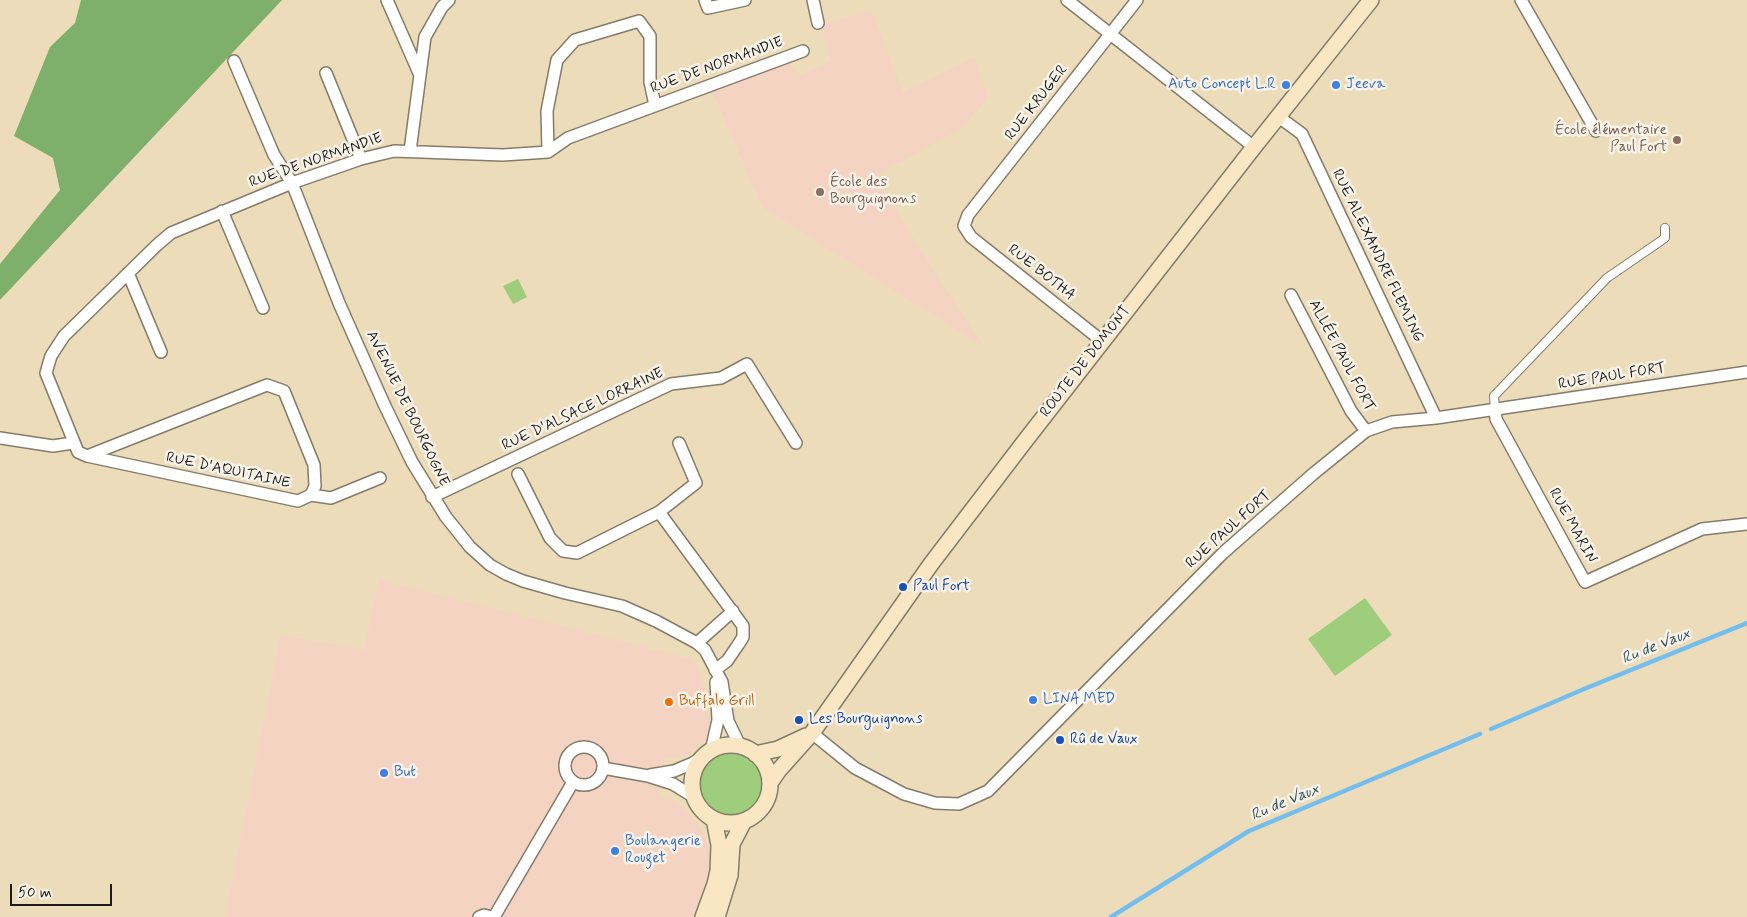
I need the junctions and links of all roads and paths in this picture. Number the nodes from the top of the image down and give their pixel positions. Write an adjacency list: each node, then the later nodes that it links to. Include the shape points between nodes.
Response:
1 (387, 0): 15 (street)
2 (449, 0): 15 (street, via 425,37)
3 (706, 0): 4 (street, via 708,8)
4 (745, 0)
5 (812, 0): 10 (street)
6 (1067, 0): 11 (street)
7 (1137, 0): 11 (street, RUE KRUGER)
8 (1372, 0): 17 (main road, ROUTE DE DOMONT)
9 (1521, 0): 18 (street)
10 (818, 23)
11 (1110, 34): 19 (street); 25 (street, RUE KRUGER, via 968,215)
12 (803, 50): 16 (street, RUE DE NORMANDIE)
13 (234, 61): 23 (street, AVENUE DE BOURGOGNE, via 274,155)
14 (326, 73): 22 (street)
15 (420, 75): 20 (street)
16 (655, 105): 21 (street, RUE DE NORMANDIE, via 568,138); 21 (street, via 650,82 650,36 639,21 575,40 556,60 547,111)
17 (1279, 116): 19 (main road, ROUTE DE DOMONT); 34 (street, RUE ALEXANDRE FLEMING, via 1302,134)
18 (1596, 131)
19 (1254, 147): 30 (main road, ROUTE DE DOMONT)
20 (410, 152): 21 (street, RUE DE NORMANDIE, via 503,155); 22 (street, RUE DE NORMANDIE, via 394,151)
21 (548, 152)
22 (361, 158): 23 (street, RUE DE NORMANDIE)
23 (292, 183): 24 (street, RUE DE NORMANDIE); 44 (street, AVENUE DE BOURGOGNE, via 350,328 412,462)
24 (222, 211): 27 (street, RUE DE NORMANDIE, via 171,233); 29 (street)
25 (964, 226): 30 (street, RUE BOTHA, via 971,237)
26 (1665, 228): 33 (street, via 1666,238 1606,278 1494,396)
27 (128, 273): 31 (street); 37 (street, RUE DE NORMANDIE, via 64,336 51,356 46,373)
28 (1291, 294): 35 (street, ALLÉE PAUL FORT, via 1351,412)
29 (264, 308)
30 (1102, 341): 50 (main road, ROUTE DE DOMONT, via 931,564)
31 (161, 352)
32 (1747, 372): 33 (street, RUE PAUL FORT)
33 (1495, 410): 34 (street, RUE PAUL FORT); 46 (street, RUE MARIN, via 1496,419 1585,582 1702,529)
34 (1436, 418): 35 (street, RUE PAUL FORT, via 1392,422)
35 (1366, 431): 50 (street, RUE PAUL FORT, via 1223,553 988,791 959,804 935,803 904,794 855,768)
36 (0, 438): 37 (street, via 53,446)
37 (73, 443): 40 (street, RUE DE NORMANDIE, via 78,452)
38 (679, 443): 45 (street, via 696,483)
39 (796, 443): 44 (street, RUE D'ALSACE LORRAINE, via 747,364 721,378 671,384)
40 (87, 456): 43 (street, RUE D'AQUITAINE, via 298,501); 43 (street, via 267,385 284,391 314,465 315,486)
41 (518, 474): 45 (street, via 550,538 563,551 576,553)
42 (380, 478): 43 (street, RUE D'AQUITAINE, via 331,498)
43 (311, 494)
44 (432, 497): 48 (street, AVENUE DE BOURGOGNE, via 470,547 506,574 622,606)
45 (659, 512): 47 (street)
46 (1747, 524)
47 (732, 611): 48 (street); 49 (street, via 743,626 743,637 727,661)
48 (697, 643): 49 (street, AVENUE DE BOURGOGNE, via 705,650)
49 (715, 670): 51 (street, AVENUE DE BOURGOGNE, via 722,682 728,721); 52 (street, AVENUE DE BOURGOGNE, via 718,720)
50 (812, 733): 51 (main road, ROUTE DE DOMONT, via 778,750); 56 (main road, ROUTE DE DOMONT)
51 (748, 751): 52 (main road, via 734,745 718,747); 56 (main road, via 761,760 768,771)
52 (708, 754): 54 (street, via 674,771); 57 (main road, via 696,766 692,779)
53 (603, 768): 54 (street); 55 (street, via 599,777 588,784); 55 (street, via 602,761 593,750 577,749 565,762)
54 (648, 776): 57 (street, via 673,784)
55 (573, 782): 61 (street)
56 (770, 783): 59 (main road, via 768,796 759,811)
57 (694, 797): 58 (main road)
58 (714, 819): 59 (main road, via 730,823); 62 (main road, via 719,844 718,871)
59 (744, 821): 63 (main road, via 732,844 730,876)
60 (479, 917): 61 (street)
61 (493, 917)
62 (703, 917)
63 (717, 917)

